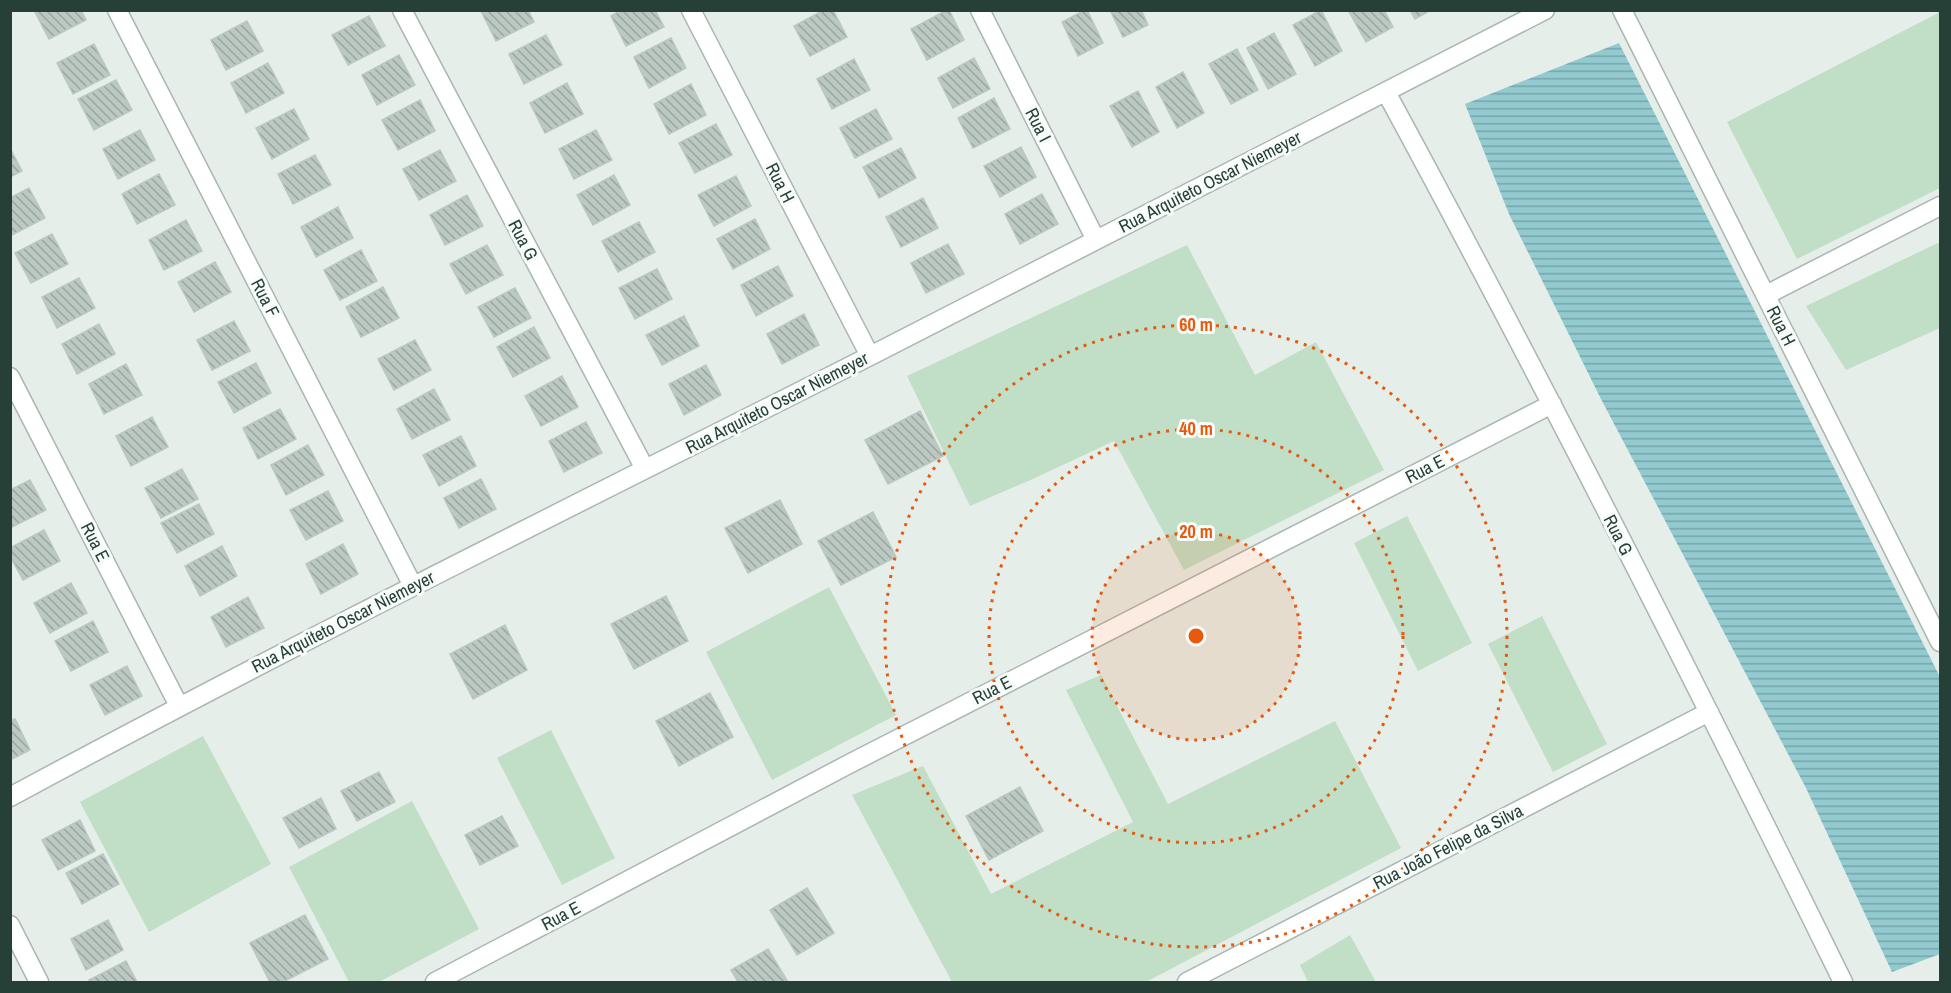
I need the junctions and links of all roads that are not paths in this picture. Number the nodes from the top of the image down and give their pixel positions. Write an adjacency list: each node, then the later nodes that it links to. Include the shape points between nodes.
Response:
1 (117, 10): 15 (street, Rua F)
2 (402, 10): 14 (street, Rua G)
3 (691, 10): 11 (street, Rua H)
4 (980, 10): 9 (street, Rua I)
5 (1545, 10): 7 (street, Rua Arquiteto Oscar Niemeyer)
6 (1622, 10): 10 (street, Rua H)
7 (1386, 92): 9 (street, Rua Arquiteto Oscar Niemeyer); 13 (street, Rua G)
8 (1941, 206): 10 (street)
9 (1096, 240): 11 (street, Rua Arquiteto Oscar Niemeyer)
10 (1766, 295): 16 (street, Rua H)
11 (870, 356): 14 (street, Rua Arquiteto Oscar Niemeyer)
12 (10, 377): 18 (street, Rua E)
13 (1552, 404): 19 (street, Rua G); 23 (street, Rua E, via 849,764)
14 (645, 469): 15 (street, Rua Arquiteto Oscar Niemeyer)
15 (413, 586): 18 (street, Rua Arquiteto Oscar Niemeyer)
16 (1933, 609): 17 (street, Rua H)
17 (1941, 642)
18 (179, 706): 20 (street, Rua Arquiteto Oscar Niemeyer)
19 (1709, 712): 24 (street, Rua João Felipe da Silva); 25 (street, Rua G)
20 (10, 797)
21 (10, 925): 22 (street)
22 (39, 982)
23 (435, 982)
24 (1187, 982)
25 (1843, 982)

